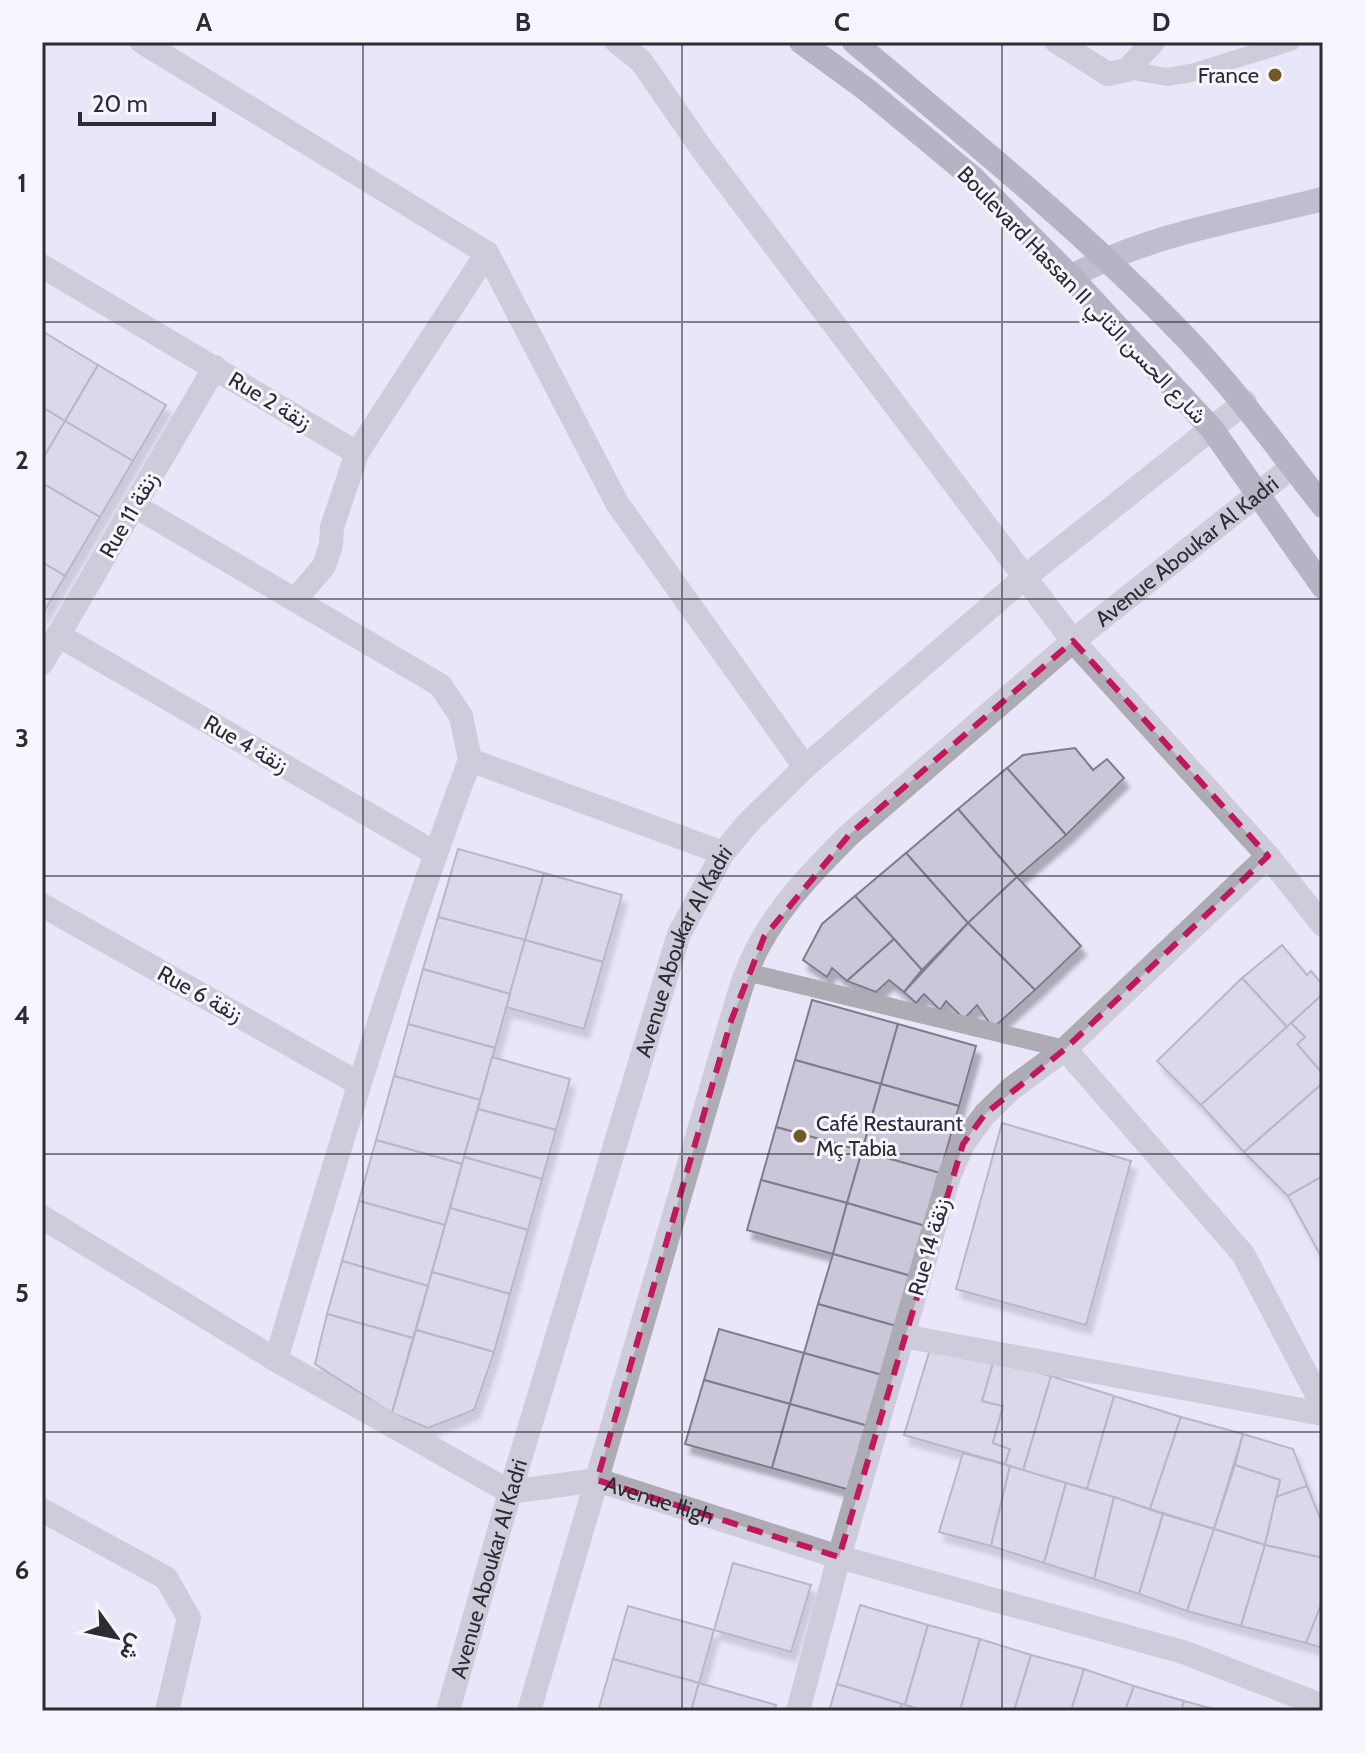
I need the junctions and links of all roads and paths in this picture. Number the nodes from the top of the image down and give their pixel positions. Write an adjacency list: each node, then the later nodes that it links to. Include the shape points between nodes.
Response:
1 (142, 42): 10 (street)
2 (617, 42): 22 (street, via 641,61)
3 (801, 42): 13 (main road, Boulevard Hassan II شارع الحسن الثاني, via 972,177)
4 (854, 42): 11 (main road, Boulevard Hassan II شارع الحسن الثاني)
5 (1057, 42): 8 (street, via 1108,74)
6 (1153, 42): 8 (street)
7 (1291, 42): 8 (lane, via 1191,73 1167,77)
8 (1127, 70)
9 (1323, 199): 11 (street)
10 (487, 253): 17 (street); 29 (street, via 617,503)
11 (1104, 258): 13 (street); 15 (main road, Boulevard Hassan II شارع الحسن الثاني)
12 (42, 266): 14 (street, Rue 2 زنقة)
13 (1071, 277): 16 (main road, Boulevard Hassan II شارع الحسن الثاني)
14 (215, 367): 17 (street, Rue 2 زنقة); 20 (street, Rue 11 زنقة)
15 (1245, 402): 16 (street, Avenue Aboukar Al Kadri); 18 (main road, Boulevard Hassan II شارع الحسن الثاني)
16 (1212, 429): 19 (main road, Boulevard Hassan II شارع الحسن الثاني); 22 (street, Avenue Aboukar Al Kadri)
17 (357, 453): 24 (street, via 324,566)
18 (1292, 467): 19 (street, Avenue Aboukar Al Kadri); 21 (main road, Boulevard Hassan II شارع الحسن الثاني)
19 (1258, 494): 23 (main road, Boulevard Hassan II شارع الحسن الثاني); 26 (street, Avenue Aboukar Al Kadri)
20 (135, 506): 24 (street); 25 (street, Rue 11 زنقة)
21 (1323, 506)
22 (1025, 577): 26 (street); 29 (street, Avenue Aboukar Al Kadri)
23 (1323, 587)
24 (295, 600): 28 (street, via 440,685 461,716)
25 (58, 635): 27 (street, Rue 11 زنقة); 30 (street, Rue 4 زنقة)
26 (1073, 641): 32 (street); 35 (street, Avenue Aboukar Al Kadri, via 818,866 780,913)
27 (43, 660)
28 (470, 760): 30 (street); 31 (street)
29 (805, 767): 31 (street, Avenue Aboukar Al Kadri)
30 (435, 853): 37 (street)
31 (723, 853): 44 (street, Avenue Aboukar Al Kadri, via 679,934)
32 (1268, 856): 34 (street); 36 (street, Rue 14 زنقة)
33 (42, 905): 37 (street, Rue 6 زنقة)
34 (1323, 925)
35 (746, 972): 36 (lane); 43 (street, Avenue Aboukar Al Kadri)
36 (1065, 1049): 39 (street, Rue 14 زنقة, via 1012,1088 963,1144); 41 (street, via 1243,1254)
37 (358, 1083): 40 (street)
38 (42, 1217): 40 (street)
39 (903, 1336): 42 (street); 46 (street, Rue 14 زنقة)
40 (276, 1360): 44 (street)
41 (1323, 1406)
42 (1323, 1414)
43 (597, 1480): 44 (street, Avenue Iligh); 46 (street, Avenue Iligh); 50 (street, Avenue Aboukar Al Kadri)
44 (510, 1492): 49 (street, Avenue Aboukar Al Kadri)
45 (42, 1510): 48 (street, via 166,1578 189,1618)
46 (839, 1557): 47 (street, Avenue Iligh, via 1183,1652); 51 (street, Rue 14 زنقة)
47 (1323, 1706)
48 (167, 1711)
49 (448, 1711)
50 (529, 1711)
51 (798, 1711)

